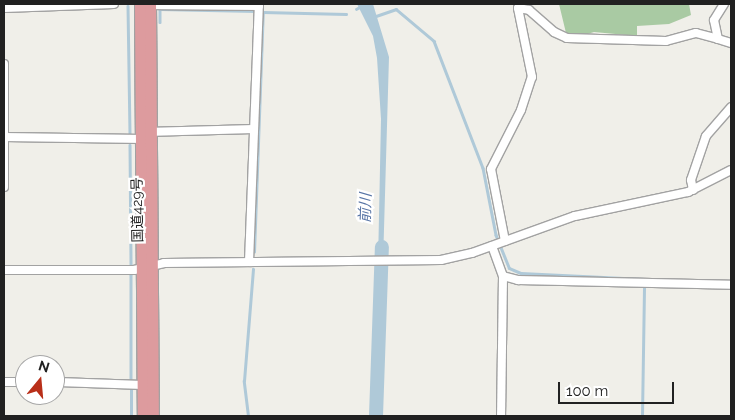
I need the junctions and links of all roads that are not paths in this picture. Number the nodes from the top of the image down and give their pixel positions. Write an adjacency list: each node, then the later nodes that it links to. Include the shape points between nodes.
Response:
1 (114, 4): 4 (street)
2 (724, 4): 6 (street, via 714,20)
3 (150, 5): 5 (street); 11 (highway, 国道429号)
4 (4, 8)
5 (259, 8): 10 (street)
6 (718, 39): 7 (street); 16 (street, via 696,33 667,41 579,40 554,32 529,10 518,8 532,77 521,110 491,169)
7 (731, 43)
8 (4, 64): 12 (street)
9 (731, 107): 15 (street, via 706,136 691,180)
10 (254, 130): 11 (street); 17 (street)
11 (146, 135): 12 (street); 18 (highway, 国道429号)
12 (4, 137): 14 (street)
13 (731, 170): 15 (street)
14 (4, 187)
15 (693, 190): 16 (street, via 575,216)
16 (498, 244): 17 (street, via 449,258); 20 (street)
17 (249, 262): 18 (street)
18 (148, 267): 19 (street); 23 (highway, 国道429号)
19 (4, 270)
20 (503, 276): 21 (street, via 518,280); 26 (street)
21 (731, 284)
22 (65, 382): 23 (street)
23 (148, 385): 24 (highway, 国道429号); 25 (highway, 国道429号)
24 (143, 416)
25 (153, 416)
26 (501, 416)

